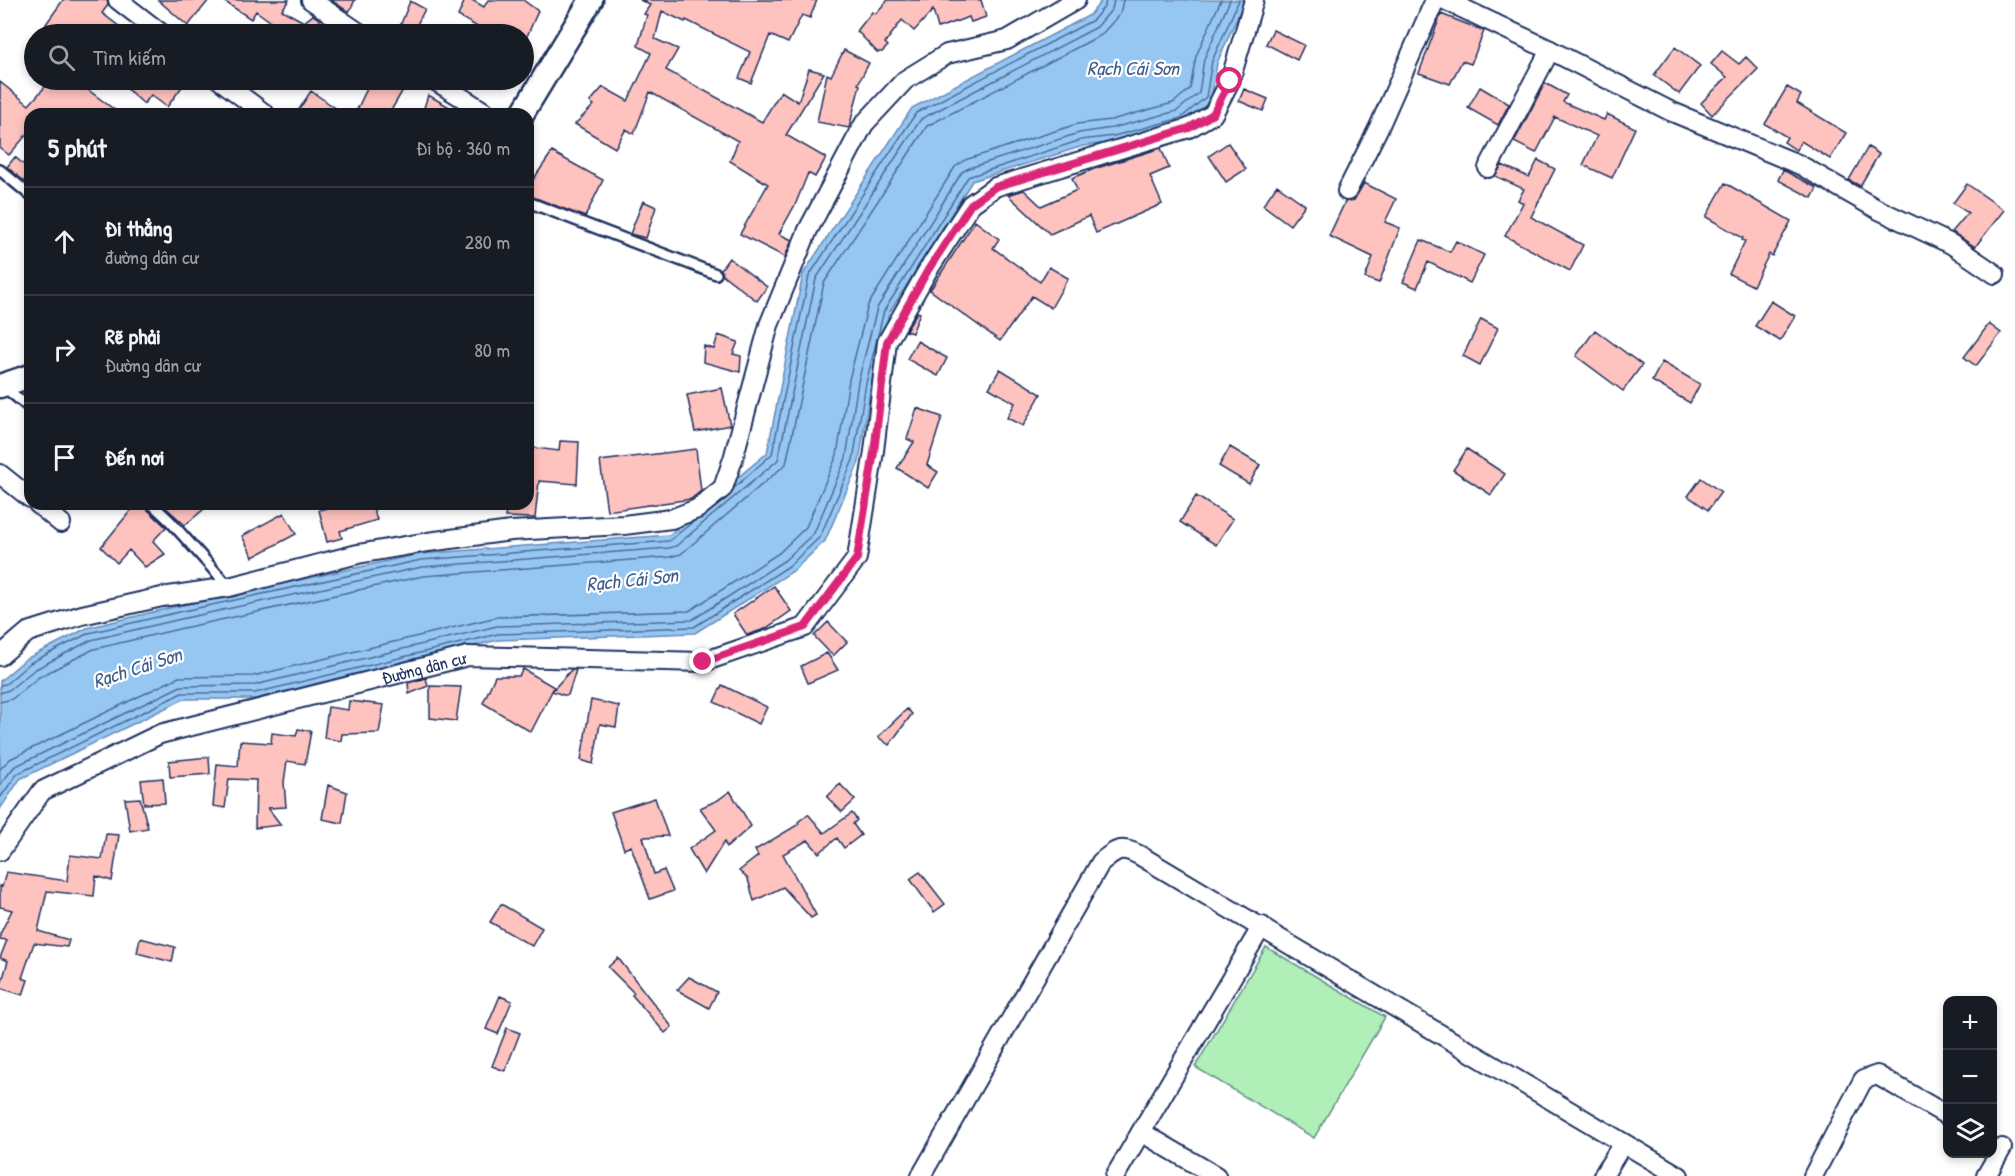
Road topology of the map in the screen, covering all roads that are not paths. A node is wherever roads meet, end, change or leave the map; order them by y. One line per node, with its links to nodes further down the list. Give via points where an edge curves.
1 (118, 0): 8 (street)
2 (311, 0): 9 (street)
3 (591, 0): 15 (street)
4 (1076, 0): 31 (street, via 1007,40 947,54 905,80 864,124 808,230 769,325 723,488 697,509 670,519 624,525 511,531 428,542 358,554)
5 (1254, 0): 33 (street, Đường dân cư, via 1230,81 1213,114 1189,128 995,187 971,204 887,342 857,558 805,627 703,662 468,656 160,734 42,791)
6 (1435, 0): 19 (street)
7 (1445, 0): 10 (street)
8 (149, 24)
9 (346, 24)
10 (1550, 50): 16 (street); 22 (street, via 1670,111 1800,165 1877,209 1951,244)
11 (233, 90): 13 (street)
12 (450, 90): 14 (street)
13 (257, 108)
14 (478, 108)
15 (526, 108)
16 (1488, 168)
17 (0, 170): 18 (lane)
18 (24, 190)
19 (1347, 191)
20 (534, 204): 21 (lane)
21 (716, 274)
22 (1995, 274)
23 (24, 378): 24 (street)
24 (1, 385): 25 (lane)
25 (24, 403)
26 (0, 474): 27 (street)
27 (24, 493)
28 (46, 510): 30 (street)
29 (159, 510): 31 (lane)
30 (62, 523)
31 (230, 587): 32 (street, via 82,615 28,632)
32 (0, 656)
33 (0, 851)
34 (1262, 926): 36 (street); 37 (street); 39 (street, via 1129,849 1118,849 1101,862)
35 (1943, 1114): 44 (street, via 1877,1075 1863,1080)
36 (1141, 1132): 40 (street); 41 (street)
37 (1623, 1143): 42 (street); 43 (street)
38 (2003, 1149): 45 (street)
39 (921, 1176)
40 (1115, 1176)
41 (1216, 1176)
42 (1603, 1176)
43 (1679, 1176)
44 (1813, 1176)
45 (1986, 1176)

